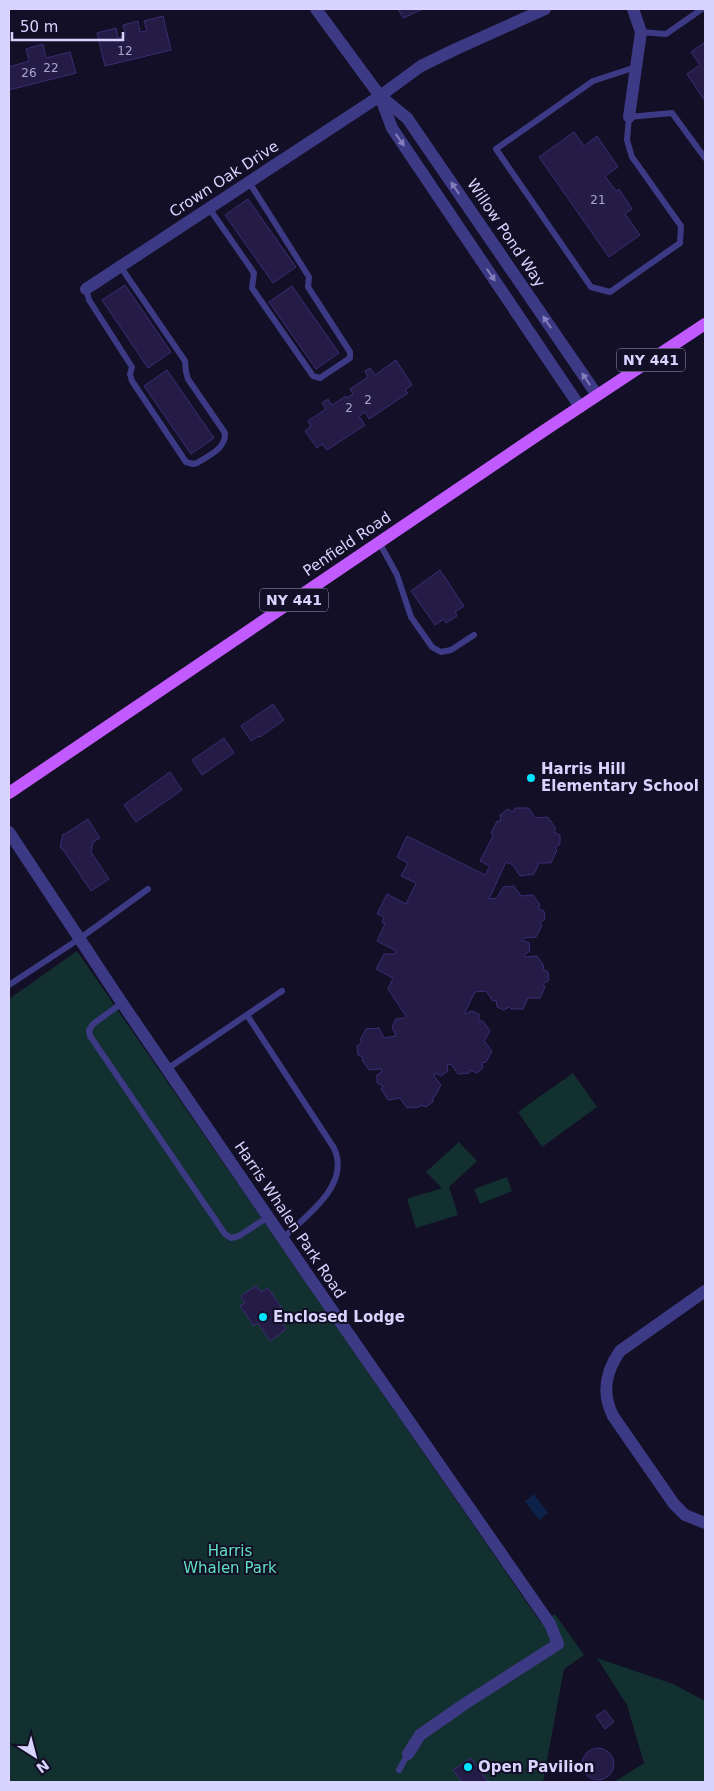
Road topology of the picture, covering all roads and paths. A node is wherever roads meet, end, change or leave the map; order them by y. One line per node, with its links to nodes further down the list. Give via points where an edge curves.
1 (316, 9): 8 (street, Willow Pond Way)
2 (545, 9): 5 (street)
3 (633, 9): 6 (street)
4 (702, 9): 6 (lane, via 666,34)
5 (530, 12): 8 (street, via 421,66)
6 (641, 32): 7 (street)
7 (636, 67): 9 (street); 9 (lane, via 593,81 496,149 591,287 610,292 680,243 681,226 632,157 628,140)
8 (380, 96): 11 (street, Crown Oak Drive); 16 (street, Willow Pond Way, one-way to 8, via 407,118); 17 (street, Willow Pond Way, one-way to 17, via 392,128)
9 (629, 117): 10 (lane, via 672,113)
10 (705, 158)
11 (249, 182): 12 (street, Crown Oak Drive); 12 (lane, via 309,277 308,287 350,352 350,358 320,378 313,376 252,288 254,273)
12 (209, 208): 13 (street, Crown Oak Drive)
13 (120, 266): 14 (street, Crown Oak Drive); 14 (lane, via 185,361 188,379 225,434 221,447 197,463 186,462 132,381 132,367 89,300)
14 (86, 289)
15 (705, 324): 16 (main road, Penfield Road / NY 441)
16 (597, 395): 17 (main road, Penfield Road / NY 441)
17 (580, 407): 18 (main road, Penfield Road / NY 441)
18 (379, 542): 19 (lane, via 397,575 411,616 432,647 441,652 451,650); 20 (main road, Penfield Road / NY 441)
19 (474, 635)
20 (9, 793)
21 (9, 832): 23 (street, Harris Whalen Park Road)
22 (148, 889): 23 (lane)
23 (79, 939): 24 (lane); 26 (street, Harris Whalen Park Road)
24 (9, 985)
25 (282, 991): 27 (lane)
26 (122, 1003): 28 (street, Harris Whalen Park Road); 29 (lane, via 93,1024 88,1030 90,1036 225,1234 231,1238 240,1236)
27 (247, 1015): 28 (lane); 30 (lane, via 338,1156 335,1182 325,1197)
28 (167, 1069): 29 (street, Harris Whalen Park Road)
29 (268, 1217): 30 (street, Harris Whalen Park Road)
30 (283, 1238): 33 (street, Harris Whalen Park Road, via 545,1616 558,1644 420,1735)
31 (705, 1291): 32 (street, via 620,1350 612,1363 605,1388 614,1416 674,1504 685,1515)
32 (705, 1523)
33 (408, 1754): 34 (lane)
34 (399, 1770)

